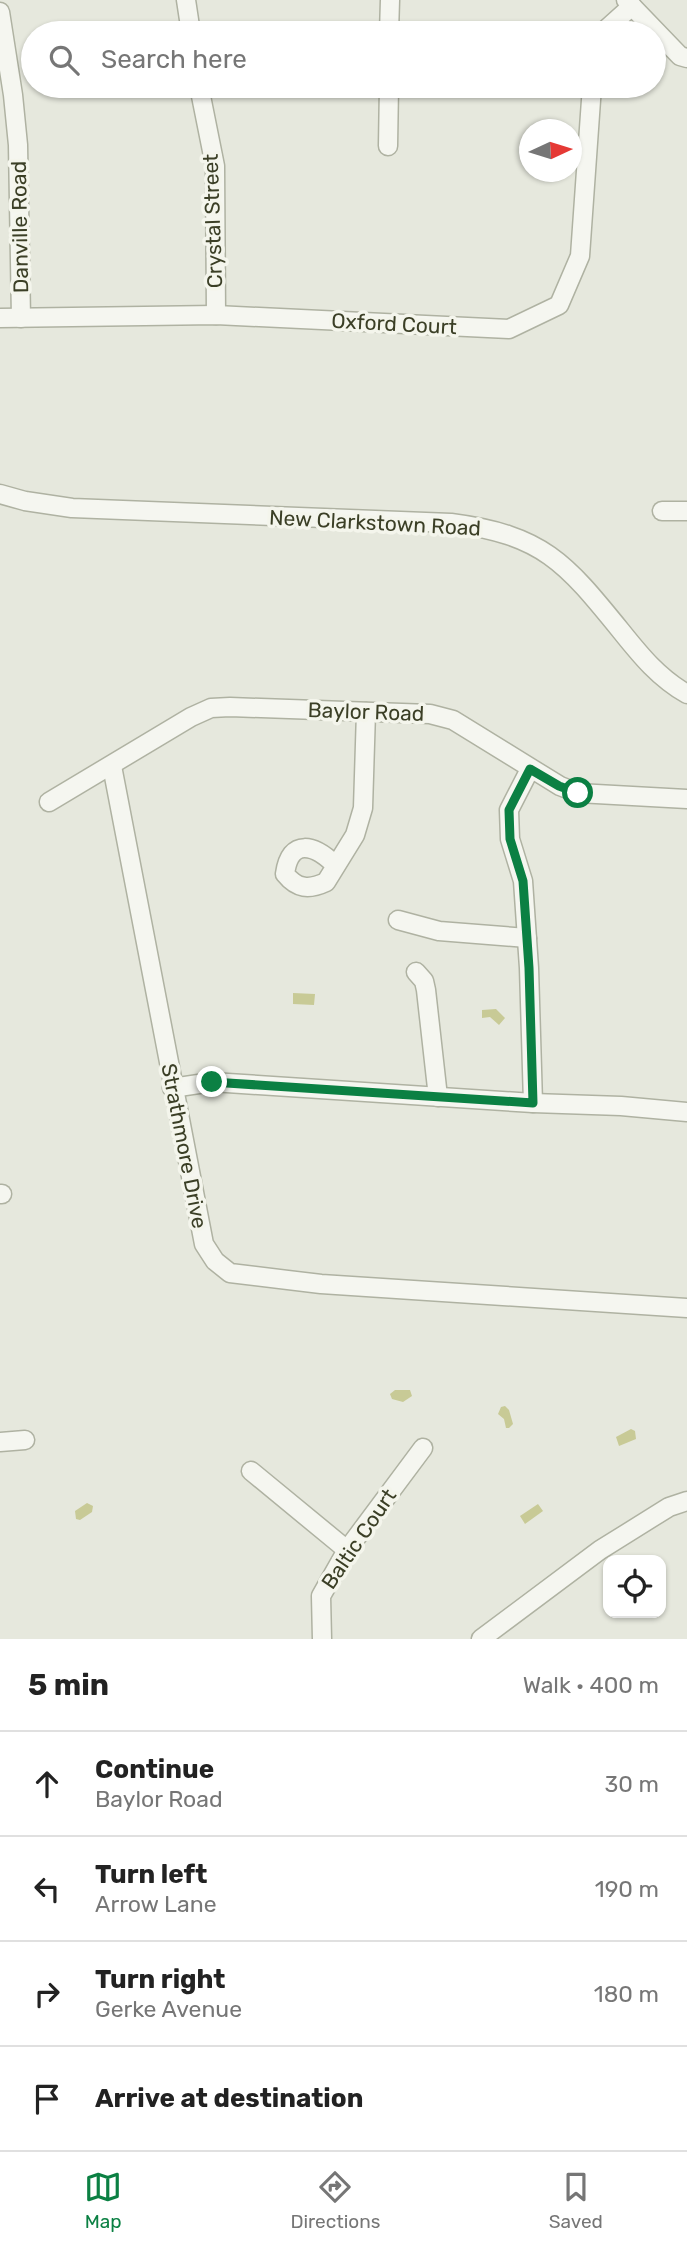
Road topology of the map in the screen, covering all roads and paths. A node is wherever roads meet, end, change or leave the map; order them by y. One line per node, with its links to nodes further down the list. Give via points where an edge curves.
1 (186, 0): 5 (street)
2 (390, 0): 6 (street)
3 (629, 3): 7 (street); 8 (street)
4 (0, 12): 17 (street, Danville Road, via 18,145)
5 (189, 21)
6 (390, 21)
7 (613, 21)
8 (646, 21)
9 (666, 41): 10 (street)
10 (687, 58)
11 (201, 98): 15 (street, Crystal Street, via 215,166)
12 (388, 98): 14 (street)
13 (591, 98): 15 (street, Oxford Court, via 580,256 559,305 509,329)
14 (387, 146)
15 (216, 315): 17 (street, Oxford Court)
16 (0, 318): 17 (street, Oxford Court)
17 (21, 318)
18 (0, 494): 21 (street, New Clarkstown Road, via 72,508 451,523 515,536 568,569 646,661)
19 (662, 511): 20 (street)
20 (687, 511)
21 (687, 694)
22 (366, 712): 23 (street, Baylor Road, via 211,708); 24 (street, Baylor Road, via 430,714 453,720); 27 (street, via 363,808 355,835)
23 (112, 766): 26 (street, Baylor Road); 31 (street, Strathmore Drive)
24 (530, 769): 25 (street, Baylor Road, via 578,793); 29 (street, via 509,810 510,839 523,881)
25 (687, 799)
26 (49, 802)
27 (335, 864)
28 (398, 920): 29 (street, via 439,931)
29 (527, 938): 33 (street)
30 (416, 972): 32 (street, via 426,990)
31 (172, 1088): 32 (street, via 212,1082); 35 (street, Strathmore Drive, via 204,1244 230,1273 321,1284)
32 (438, 1097): 33 (street)
33 (533, 1103): 34 (street)
34 (687, 1112)
35 (687, 1308)
36 (25, 1440): 37 (street)
37 (0, 1442)
38 (423, 1448): 41 (street, Baltic Court)
39 (251, 1471): 41 (street)
40 (687, 1501): 42 (street, via 669,1507 600,1550)
41 (347, 1550): 43 (street, Baltic Court, via 321,1596)
42 (501, 1633): 44 (street)
43 (322, 1639)
44 (481, 1639)

